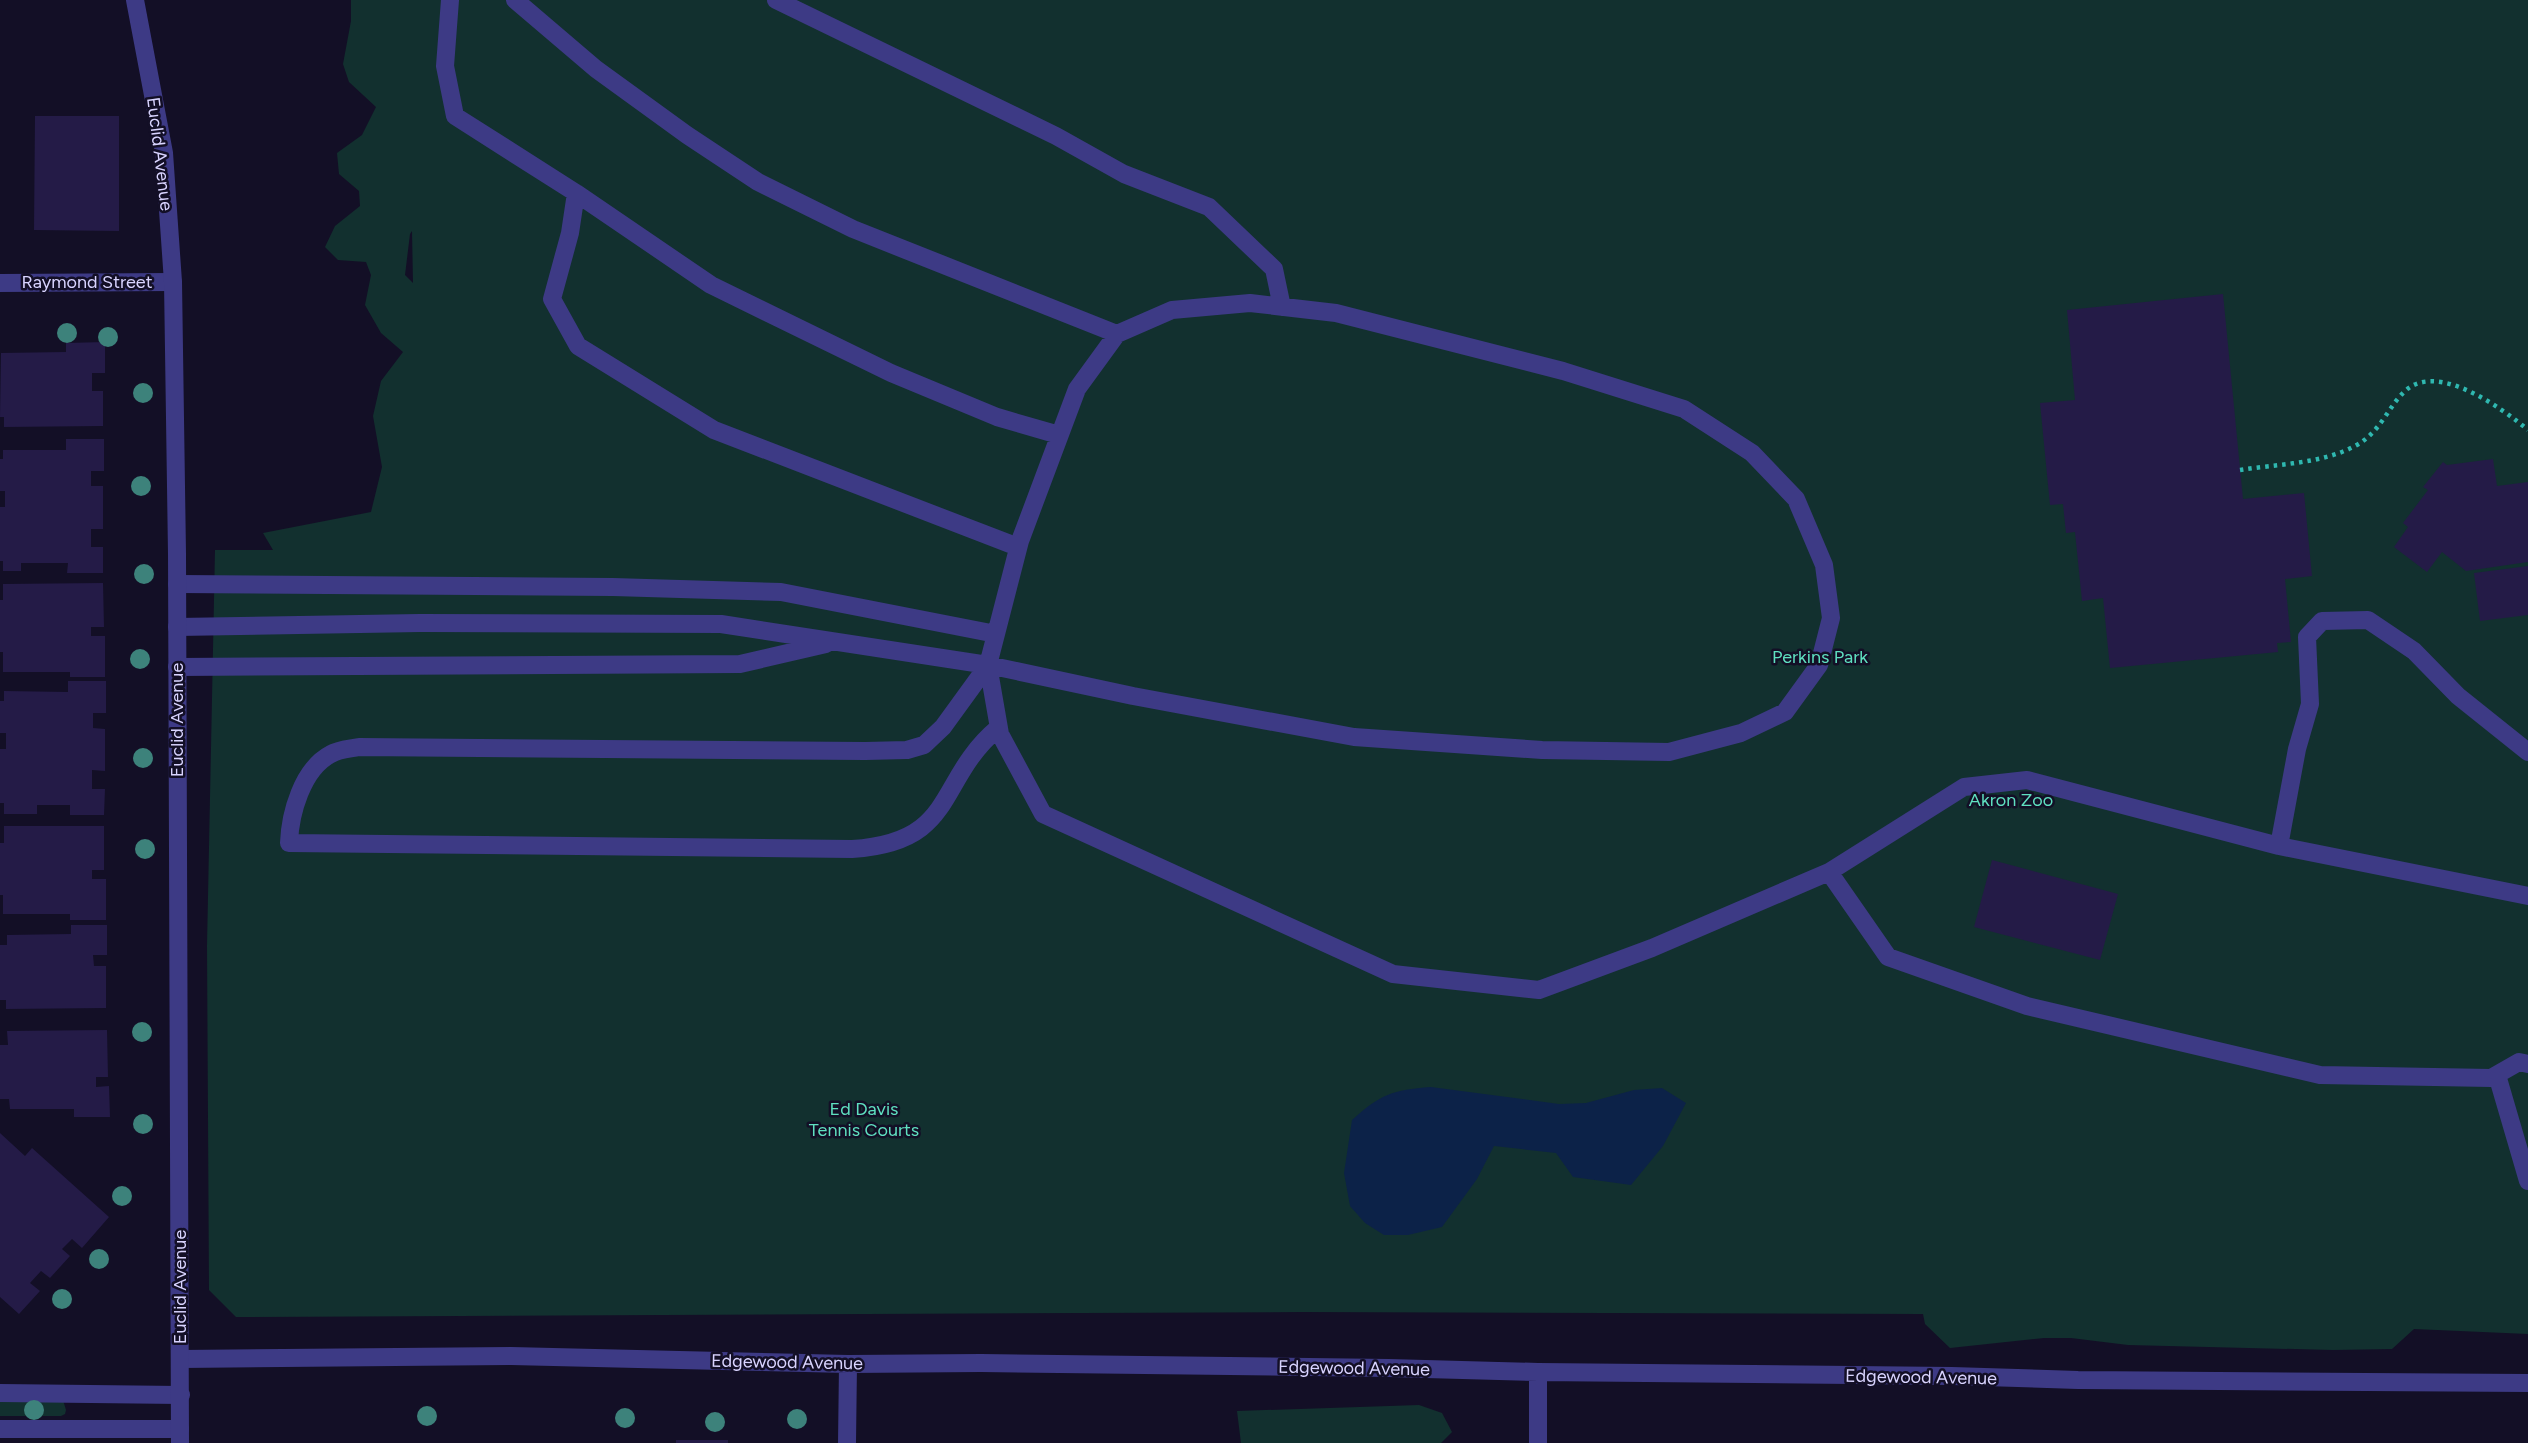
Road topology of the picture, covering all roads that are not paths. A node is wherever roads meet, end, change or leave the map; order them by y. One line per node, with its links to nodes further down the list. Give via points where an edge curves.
1 (135, 0): 6 (street, Euclid Avenue, via 164,153)
2 (450, 0): 5 (street, via 445,66 455,116)
3 (515, 0): 9 (street, via 596,69 758,182 853,229)
4 (776, 0): 8 (street, via 1056,136 1124,174 1209,207 1274,268)
5 (576, 193): 10 (street, via 711,285 891,373 997,417); 11 (street, via 552,299 578,346 714,430)
6 (173, 282): 7 (street, Raymond Street); 12 (street, Euclid Avenue)
7 (0, 283)
8 (1282, 307): 9 (street, via 1250,303 1172,310); 16 (street, via 1336,313 1563,371 1684,409 1752,453 1796,499 1824,565 1831,618 1819,665 1785,712 1741,733 1670,751 1542,751 1354,737)
9 (1116, 334): 10 (street, via 1077,389)
10 (1059, 435): 11 (street)
11 (1018, 547): 14 (street)
12 (177, 584): 13 (street, Euclid Avenue); 14 (street, via 781,592)
13 (177, 627): 15 (street, via 722,624); 17 (street, Euclid Avenue)
14 (996, 634): 16 (street)
15 (837, 641): 16 (street); 17 (street, via 740,664)
16 (988, 665): 18 (street); 18 (street, via 943,727 924,745 907,751 342,750 329,755 307,780 289,821 289,843 852,849 888,845 904,841 931,820 981,742)
17 (177, 667): 26 (street, Euclid Avenue)
18 (998, 728): 21 (street, via 1043,814 1393,974 1539,990 1652,948)
19 (2528, 752): 20 (street, via 2458,696 2414,651 2368,620 2322,621 2307,637 2310,704)
20 (2280, 846): 21 (street, via 2027,780 1964,787); 22 (street)
21 (1829, 872): 24 (street, via 1888,957 2027,1006 2320,1075)
22 (2528, 895)
23 (2528, 1064): 24 (street, via 2519,1062)
24 (2497, 1075): 25 (street)
25 (2528, 1181)
26 (181, 1359): 27 (street, Edgewood Avenue, via 510,1356); 31 (street, Euclid Avenue)
27 (848, 1364): 28 (street, Edgewood Avenue); 34 (street)
28 (1538, 1372): 29 (street, Edgewood Avenue); 35 (street)
29 (2528, 1383)
30 (0, 1393): 31 (street)
31 (181, 1395): 33 (street, Euclid Avenue)
32 (0, 1429): 33 (street)
33 (180, 1436)
34 (847, 1443)
35 (1538, 1443)

